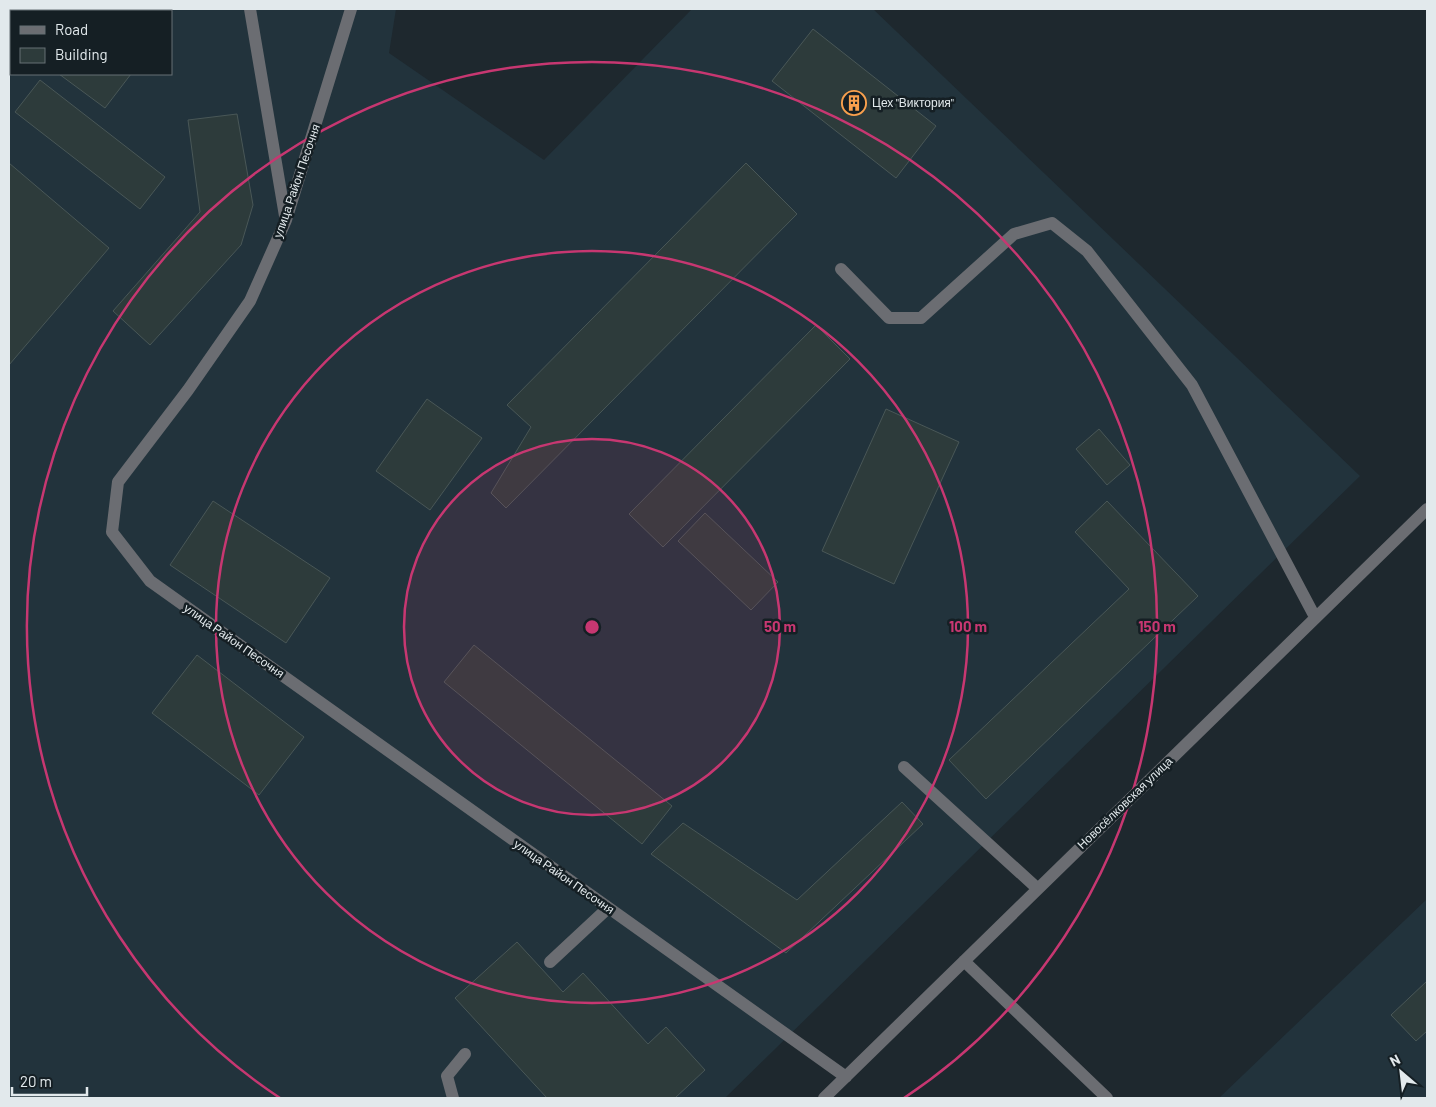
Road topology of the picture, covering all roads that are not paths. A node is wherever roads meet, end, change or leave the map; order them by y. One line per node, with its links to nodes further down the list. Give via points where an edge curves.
1 (250, 9): 3 (street)
2 (351, 9): 3 (street, улица Район Песочня)
3 (286, 220): 9 (street, улица Район Песочня, via 250,301 118,482 112,532 150,581)
4 (840, 270): 6 (street, via 890,318 921,318 1014,234 1052,223 1087,252 1192,385)
5 (1427, 509): 6 (street, Новосёлковская улица)
6 (1315, 617): 8 (street, Новосёлковская улица)
7 (904, 767): 8 (street)
8 (1038, 889): 10 (street, Новосёлковская улица)
9 (608, 908): 11 (street); 13 (street, улица Район Песочня)
10 (964, 961): 13 (street, Новосёлковская улица); 16 (street)
11 (550, 962)
12 (465, 1054): 14 (street, via 446,1076)
13 (846, 1077): 15 (street, Новосёлковская улица)
14 (453, 1098)
15 (824, 1098)
16 (1107, 1098)

